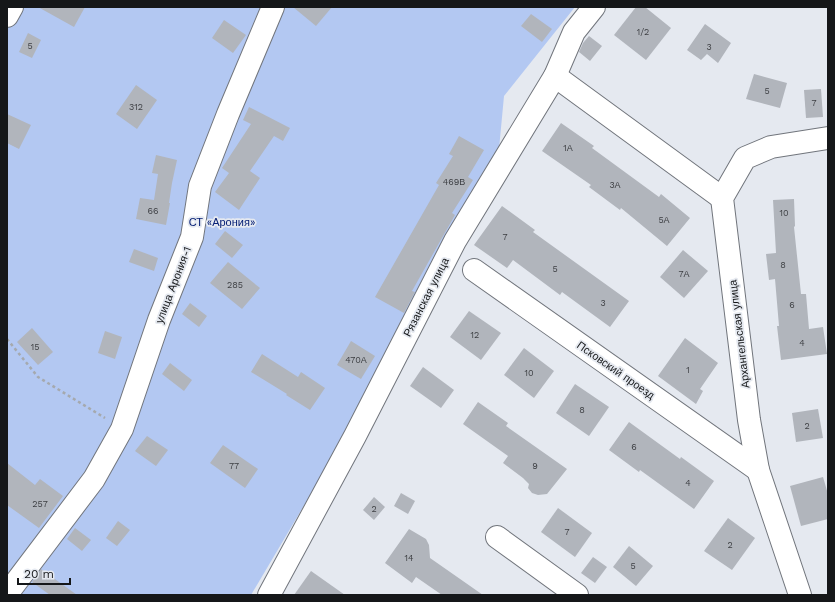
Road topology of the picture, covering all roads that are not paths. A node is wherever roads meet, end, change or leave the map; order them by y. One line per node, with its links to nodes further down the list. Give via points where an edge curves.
1 (12, 7): 4 (street)
2 (273, 7): 11 (street, улица Арония-1, via 200,186 192,237 159,320 122,429 94,479)
3 (594, 7): 5 (street, Рязанская улица, via 574,32)
4 (7, 16)
5 (554, 76): 7 (street); 12 (street, Рязанская улица, via 455,241)
6 (828, 138): 7 (street, via 771,147 745,158)
7 (722, 198): 9 (street, Архангельская улица, via 749,420)
8 (474, 270): 9 (street, Псковский проезд)
9 (758, 470): 14 (street, Архангельская улица)
10 (497, 537): 13 (street)
11 (7, 594)
12 (269, 595)
13 (577, 595)
14 (800, 595)

